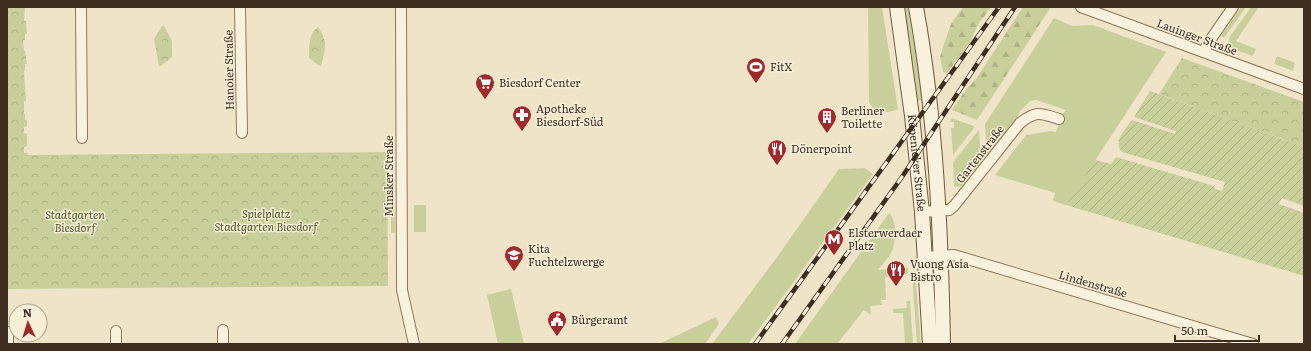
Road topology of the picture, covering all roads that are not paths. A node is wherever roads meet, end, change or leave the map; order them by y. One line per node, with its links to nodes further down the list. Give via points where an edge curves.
1 (81, 7): 12 (street)
2 (240, 7): 11 (street, Hanoier Straße)
3 (401, 7): 21 (street, Minsker Straße, via 402,290)
4 (897, 7): 14 (main road, Köpenicker Straße)
5 (916, 7): 13 (main road, Köpenicker Straße, via 930,110)
6 (1081, 7): 8 (street, Lauinger Straße)
7 (1233, 7): 8 (street)
8 (1204, 52): 9 (street, Lauinger Straße)
9 (1304, 89)
10 (1059, 119): 13 (street, Gartenstraße, via 1040,114 1030,115 1020,123 954,206 949,210)
11 (242, 133)
12 (82, 138)
13 (938, 211): 14 (street, Gartenstraße); 15 (main road, Köpenicker Straße)
14 (922, 212): 16 (main road, Köpenicker Straße)
15 (940, 256): 16 (street, Lindenstraße); 23 (main road, Köpenicker Straße); 24 (street, Lindenstraße, via 954,255)
16 (925, 257): 22 (main road, Köpenicker Straße)
17 (223, 330): 20 (street)
18 (116, 331): 19 (street)
19 (116, 344)
20 (223, 344)
21 (414, 344)
22 (930, 344)
23 (943, 344)
24 (1253, 344)

